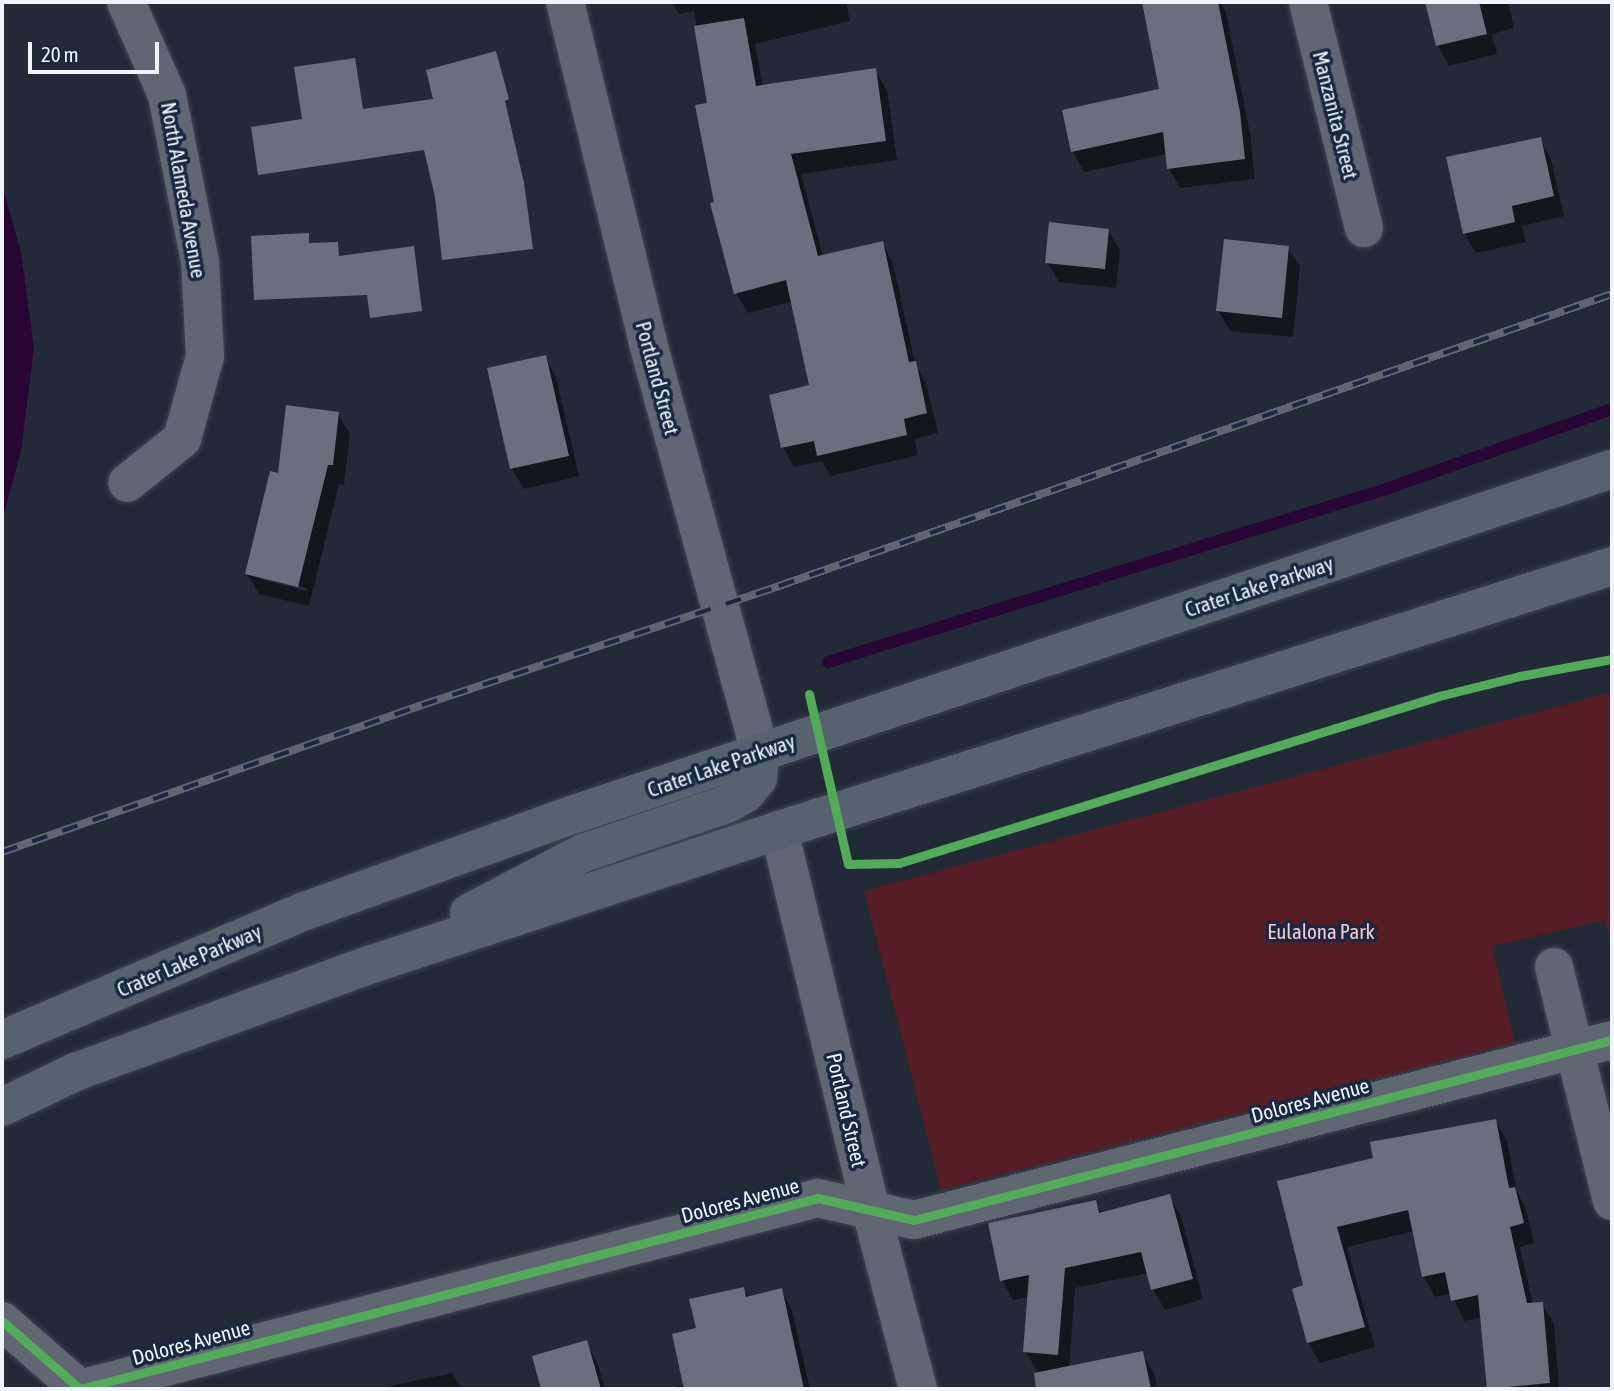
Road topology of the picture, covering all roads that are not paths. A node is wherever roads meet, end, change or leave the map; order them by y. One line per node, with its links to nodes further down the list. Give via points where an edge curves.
1 (126, 2): 6 (street, North Alameda Avenue, via 167,95 200,261 205,356 182,439)
2 (565, 2): 8 (street, Portland Street, via 648,344)
3 (1308, 2): 4 (street, Manzanita Street)
4 (1364, 228)
5 (1612, 469): 8 (main road, Crater Lake Parkway)
6 (127, 483)
7 (1612, 566): 9 (main road)
8 (760, 752): 10 (main road, via 758,778 737,799 583,853); 12 (main road, Crater Lake Parkway, via 305,911)
9 (779, 830): 10 (main road); 17 (street, Portland Street)
10 (372, 964): 15 (main road, via 75,1072)
11 (1554, 967): 14 (street)
12 (2, 1040)
13 (1612, 1040): 14 (street, Dolores Avenue)
14 (1574, 1050): 16 (street); 17 (street, Dolores Avenue, via 914,1220)
15 (2, 1107)
16 (1612, 1201)
17 (871, 1210): 19 (street, Dolores Avenue, via 818,1198); 20 (street, Portland Street)
18 (2, 1321): 19 (street)
19 (80, 1389)
20 (918, 1389)

